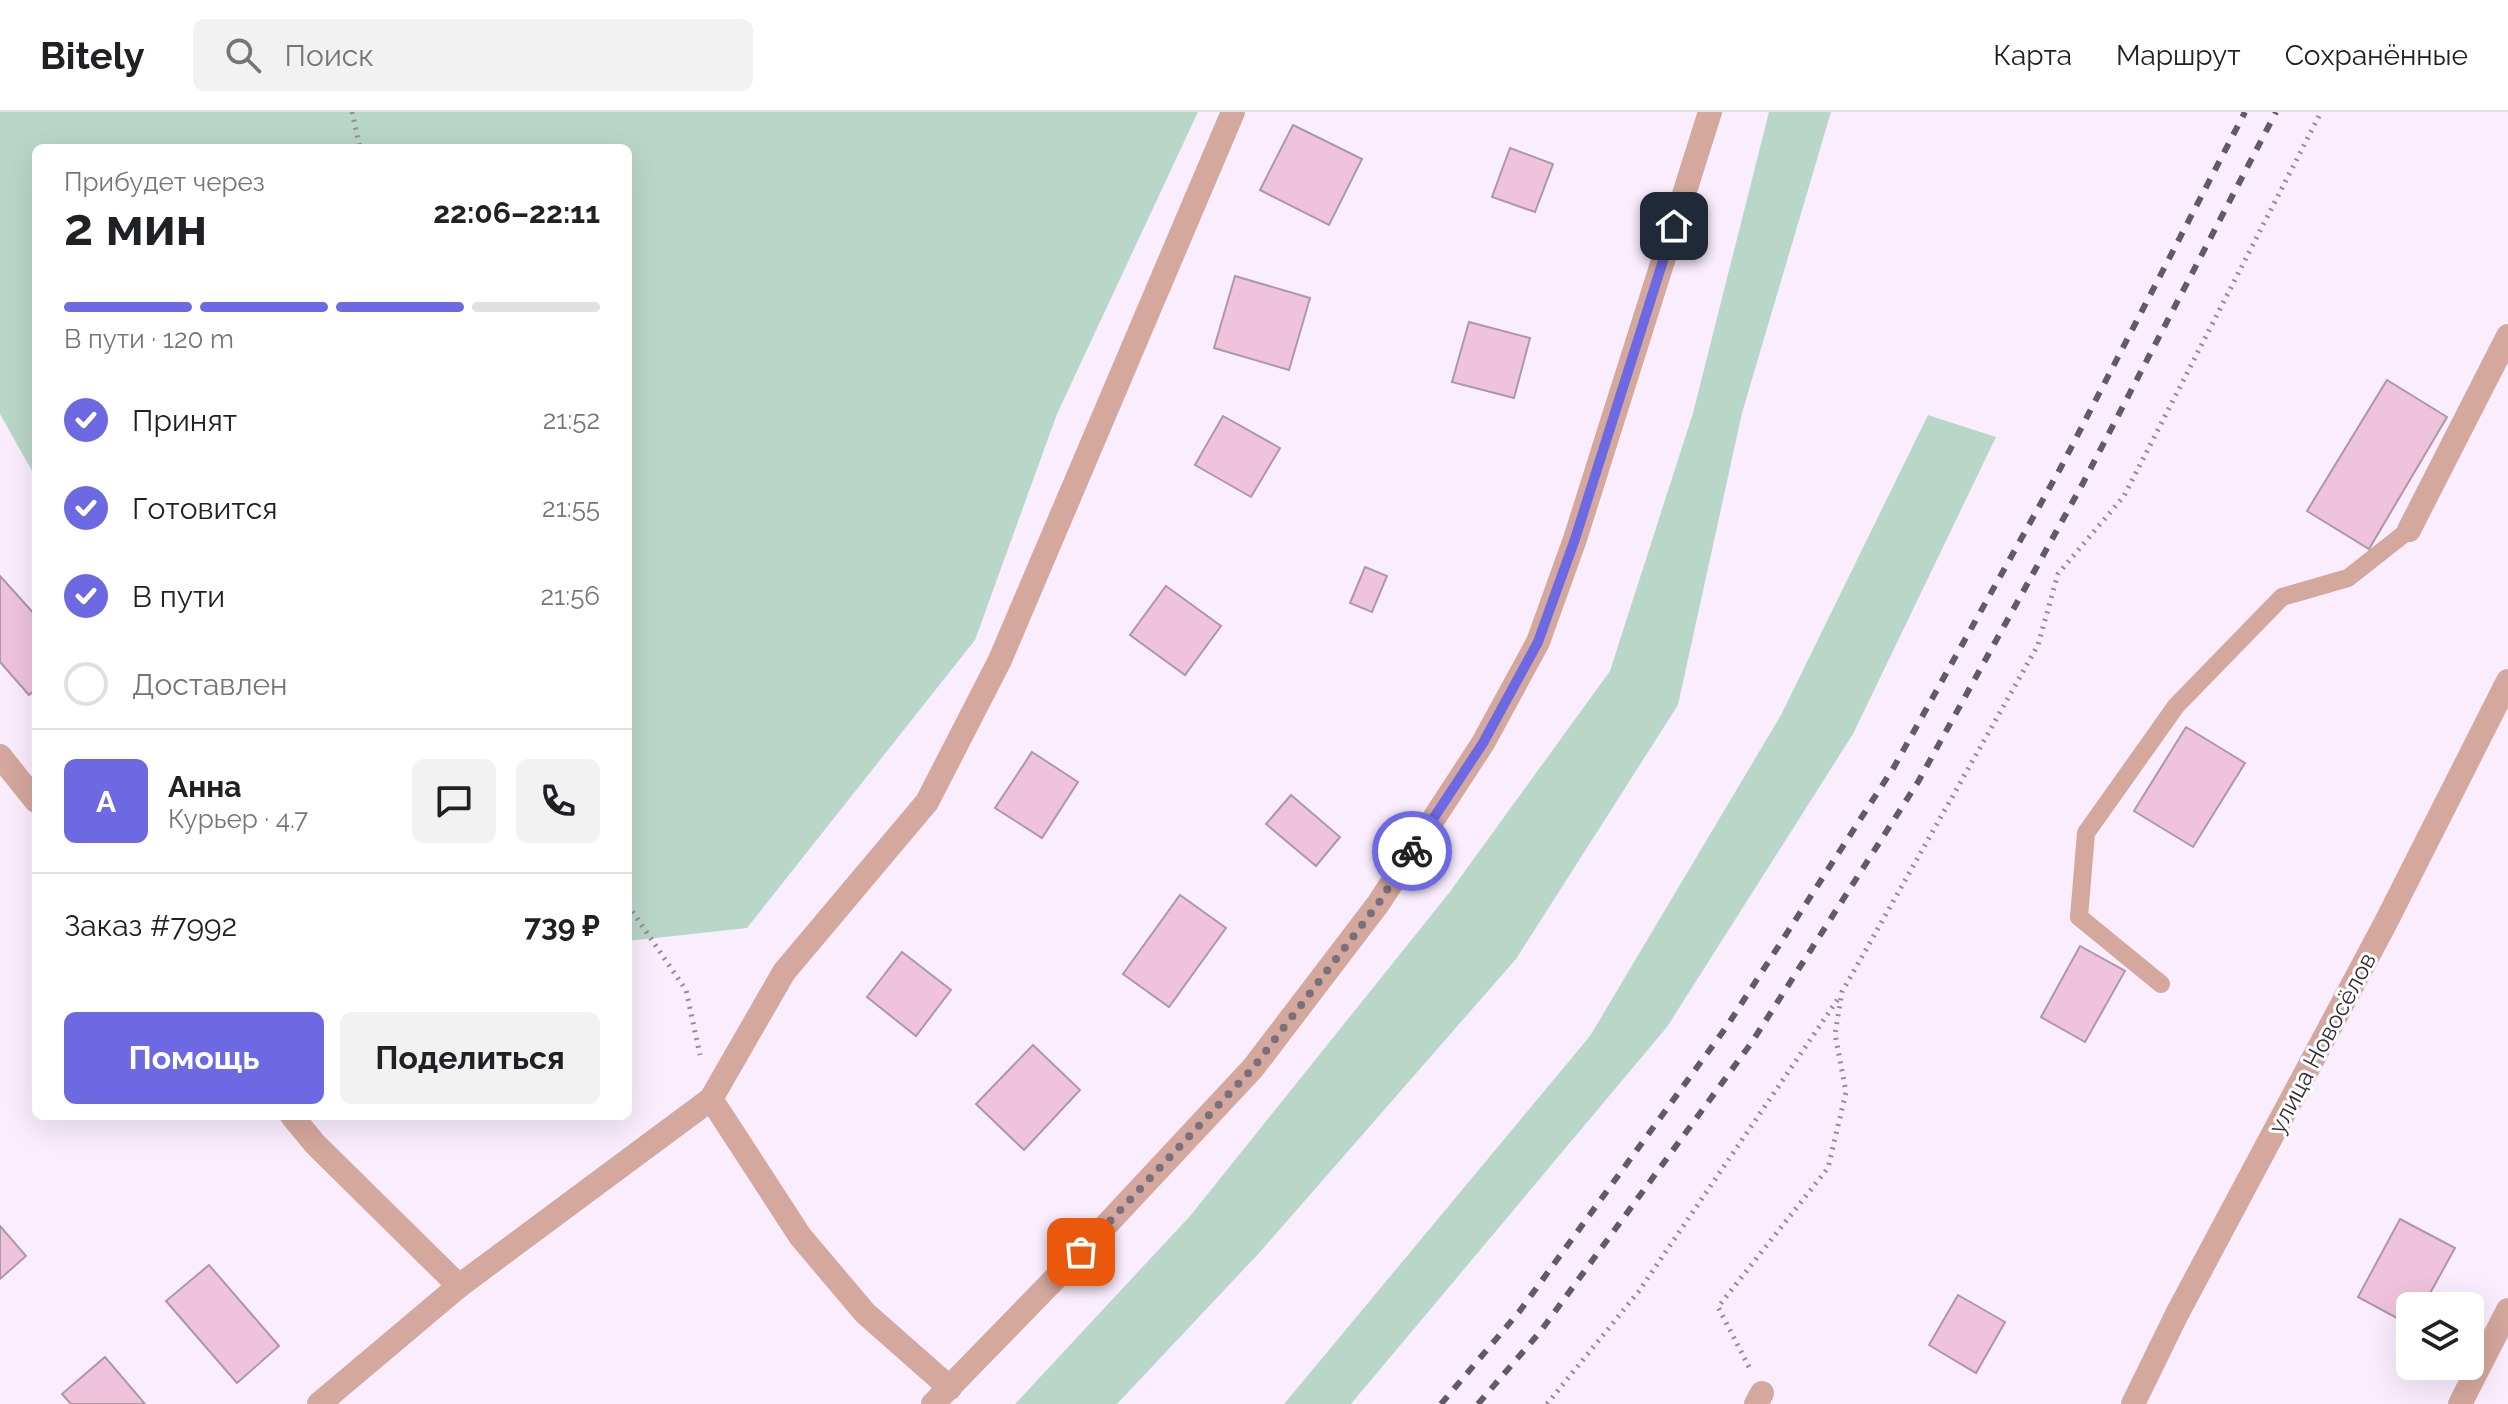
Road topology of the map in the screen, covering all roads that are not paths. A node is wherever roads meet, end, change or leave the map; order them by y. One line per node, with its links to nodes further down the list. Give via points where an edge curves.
1 (1233, 112): 9 (street, via 1000,660 927,802 784,972)
2 (1710, 112): 13 (street, via 1538,642 1483,743 1378,904 1253,1068)
3 (2508, 336): 4 (street)
4 (2409, 530): 8 (lane, via 2348,578 2282,597 2176,706 2086,833 2079,917)
5 (2508, 681): 15 (street, улица Новосёлов)
6 (0, 756): 7 (street)
7 (32, 796)
8 (2161, 984)
9 (711, 1099): 11 (street); 13 (street, via 800,1236)
10 (295, 1120): 11 (street)
11 (459, 1286): 14 (street)
12 (2508, 1310): 16 (street)
13 (941, 1396)
14 (319, 1404)
15 (2133, 1404)
16 (2460, 1404)

